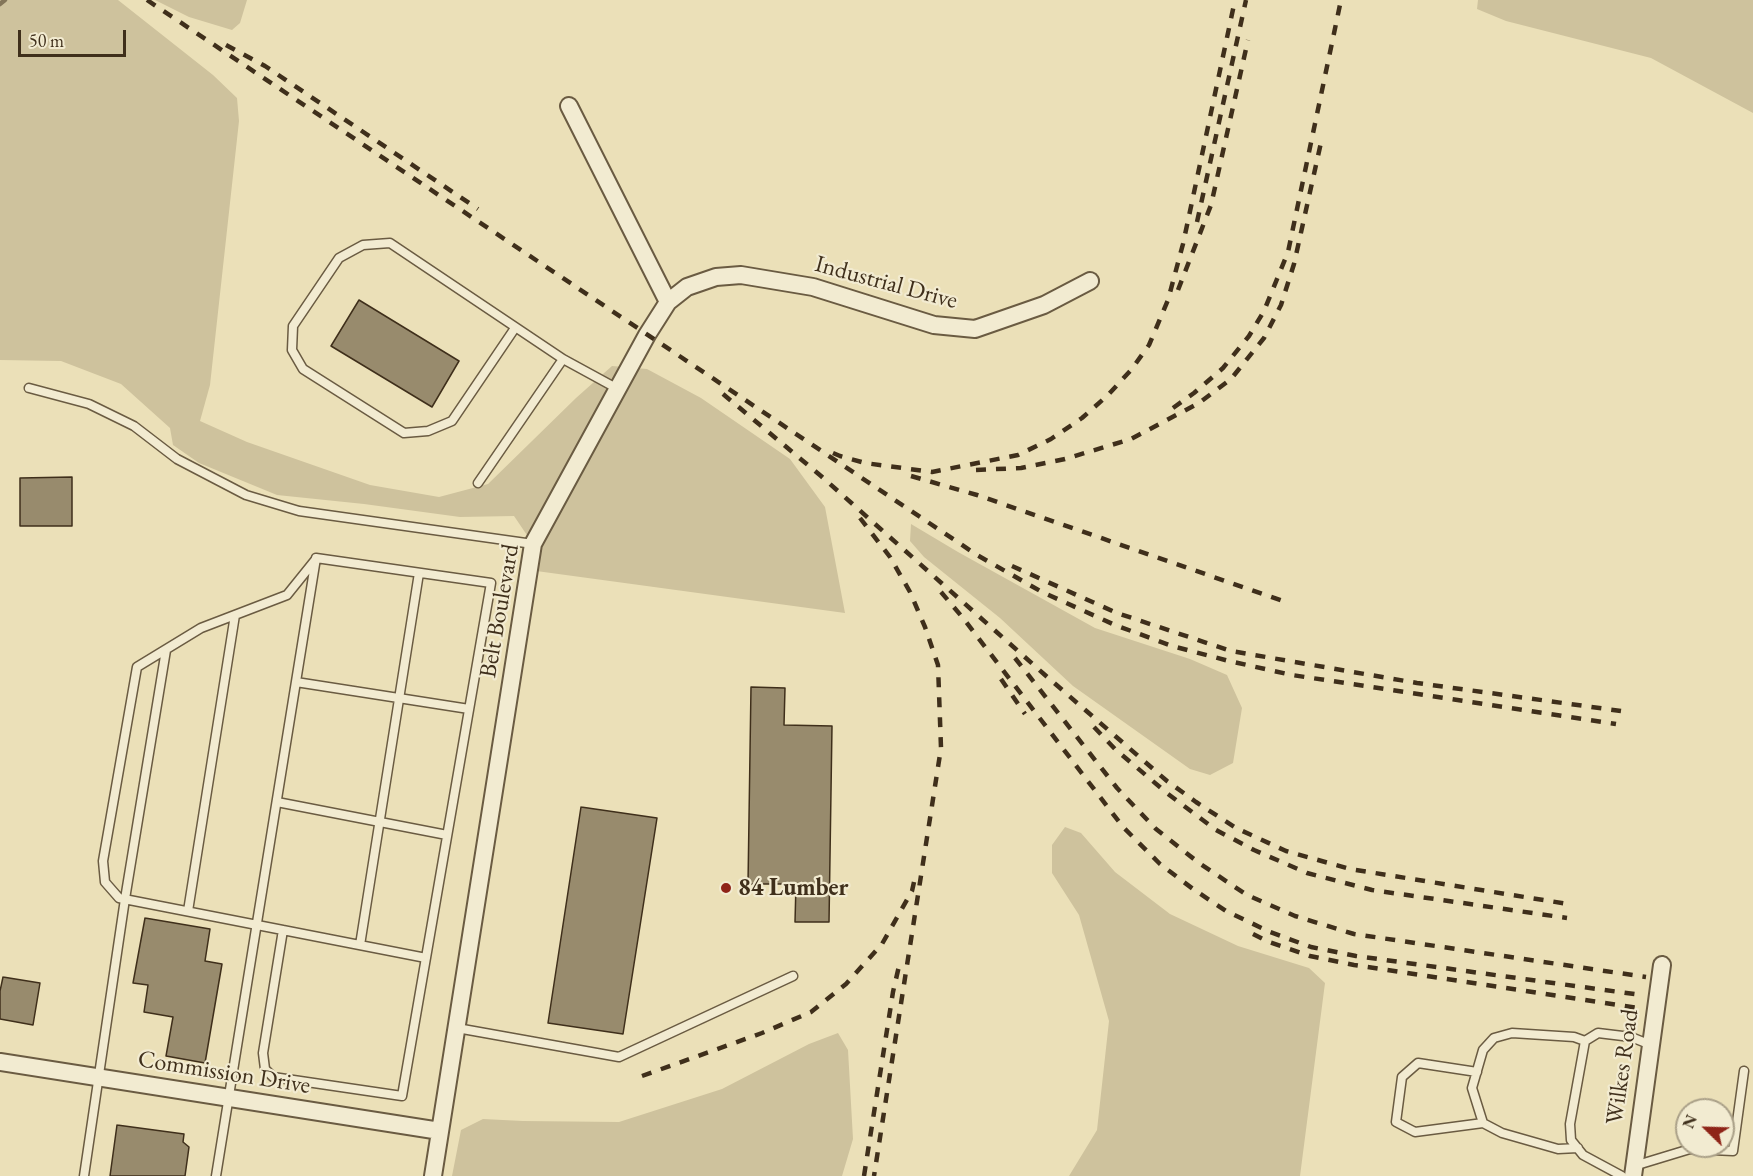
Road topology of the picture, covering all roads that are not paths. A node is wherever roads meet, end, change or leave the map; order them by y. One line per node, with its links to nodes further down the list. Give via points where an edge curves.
1 (569, 106): 3 (street)
2 (1090, 281): 3 (street, Industrial Drive, via 1044,305 975,329 934,325 813,287 741,275 716,277 687,287)
3 (668, 302): 7 (street, Belt Boulevard)
4 (515, 328): 4 (lane, via 390,243 363,245 339,258 293,326 292,350 303,369 404,433 428,431 452,421); 5 (lane)
5 (563, 359): 7 (lane); 8 (lane)
6 (29, 388): 9 (lane, via 89,404 134,426 177,459 246,495 299,511)
7 (618, 388): 9 (street, Belt Boulevard)
8 (478, 483)
9 (533, 544): 28 (street, Belt Boulevard)
10 (316, 558): 11 (lane); 12 (lane, via 287,596); 14 (lane)
11 (419, 573): 15 (lane); 16 (lane, via 491,583)
12 (235, 615): 13 (lane, via 201,628); 21 (lane)
13 (166, 650): 20 (lane); 20 (lane, via 137,667 104,861 105,882 119,898)
14 (296, 682): 15 (lane); 17 (lane)
15 (399, 698): 16 (lane); 18 (lane)
16 (469, 709): 19 (lane)
17 (277, 802): 18 (lane); 22 (lane)
18 (380, 822): 19 (lane); 24 (lane)
19 (447, 835): 25 (lane)
20 (125, 899): 21 (lane); 34 (lane)
21 (188, 911): 22 (lane)
22 (257, 925): 23 (lane); 35 (lane)
23 (283, 930): 24 (lane); 25 (lane, via 263,1053 265,1069 273,1077 402,1096)
24 (360, 945): 25 (lane)
25 (426, 958)
26 (1662, 965): 30 (street, Wilkes Road)
27 (793, 976): 28 (lane, via 620,1057)
28 (457, 1028): 37 (street, Belt Boulevard)
29 (1585, 1041): 30 (lane, via 1599,1033 1631,1037); 33 (lane, via 1512,1033 1494,1038 1483,1050); 38 (lane, via 1570,1124 1572,1140)
30 (1651, 1045): 39 (street, Wilkes Road)
31 (0, 1062): 34 (street, Commission Drive)
32 (1744, 1071): 39 (lane, via 1733,1151 1690,1149)
33 (1477, 1072): 36 (lane, via 1472,1088); 36 (lane, via 1418,1063 1402,1077 1396,1122 1415,1132)
34 (99, 1078): 35 (street, Commission Drive); 40 (lane)
35 (230, 1098): 37 (street, Commission Drive); 41 (lane)
36 (1484, 1123): 38 (lane, via 1558,1149)
37 (440, 1131): 42 (street, Belt Boulevard)
38 (1578, 1148): 39 (lane, via 1583,1155)
39 (1630, 1173)
40 (84, 1176)
41 (216, 1176)
42 (433, 1176)

